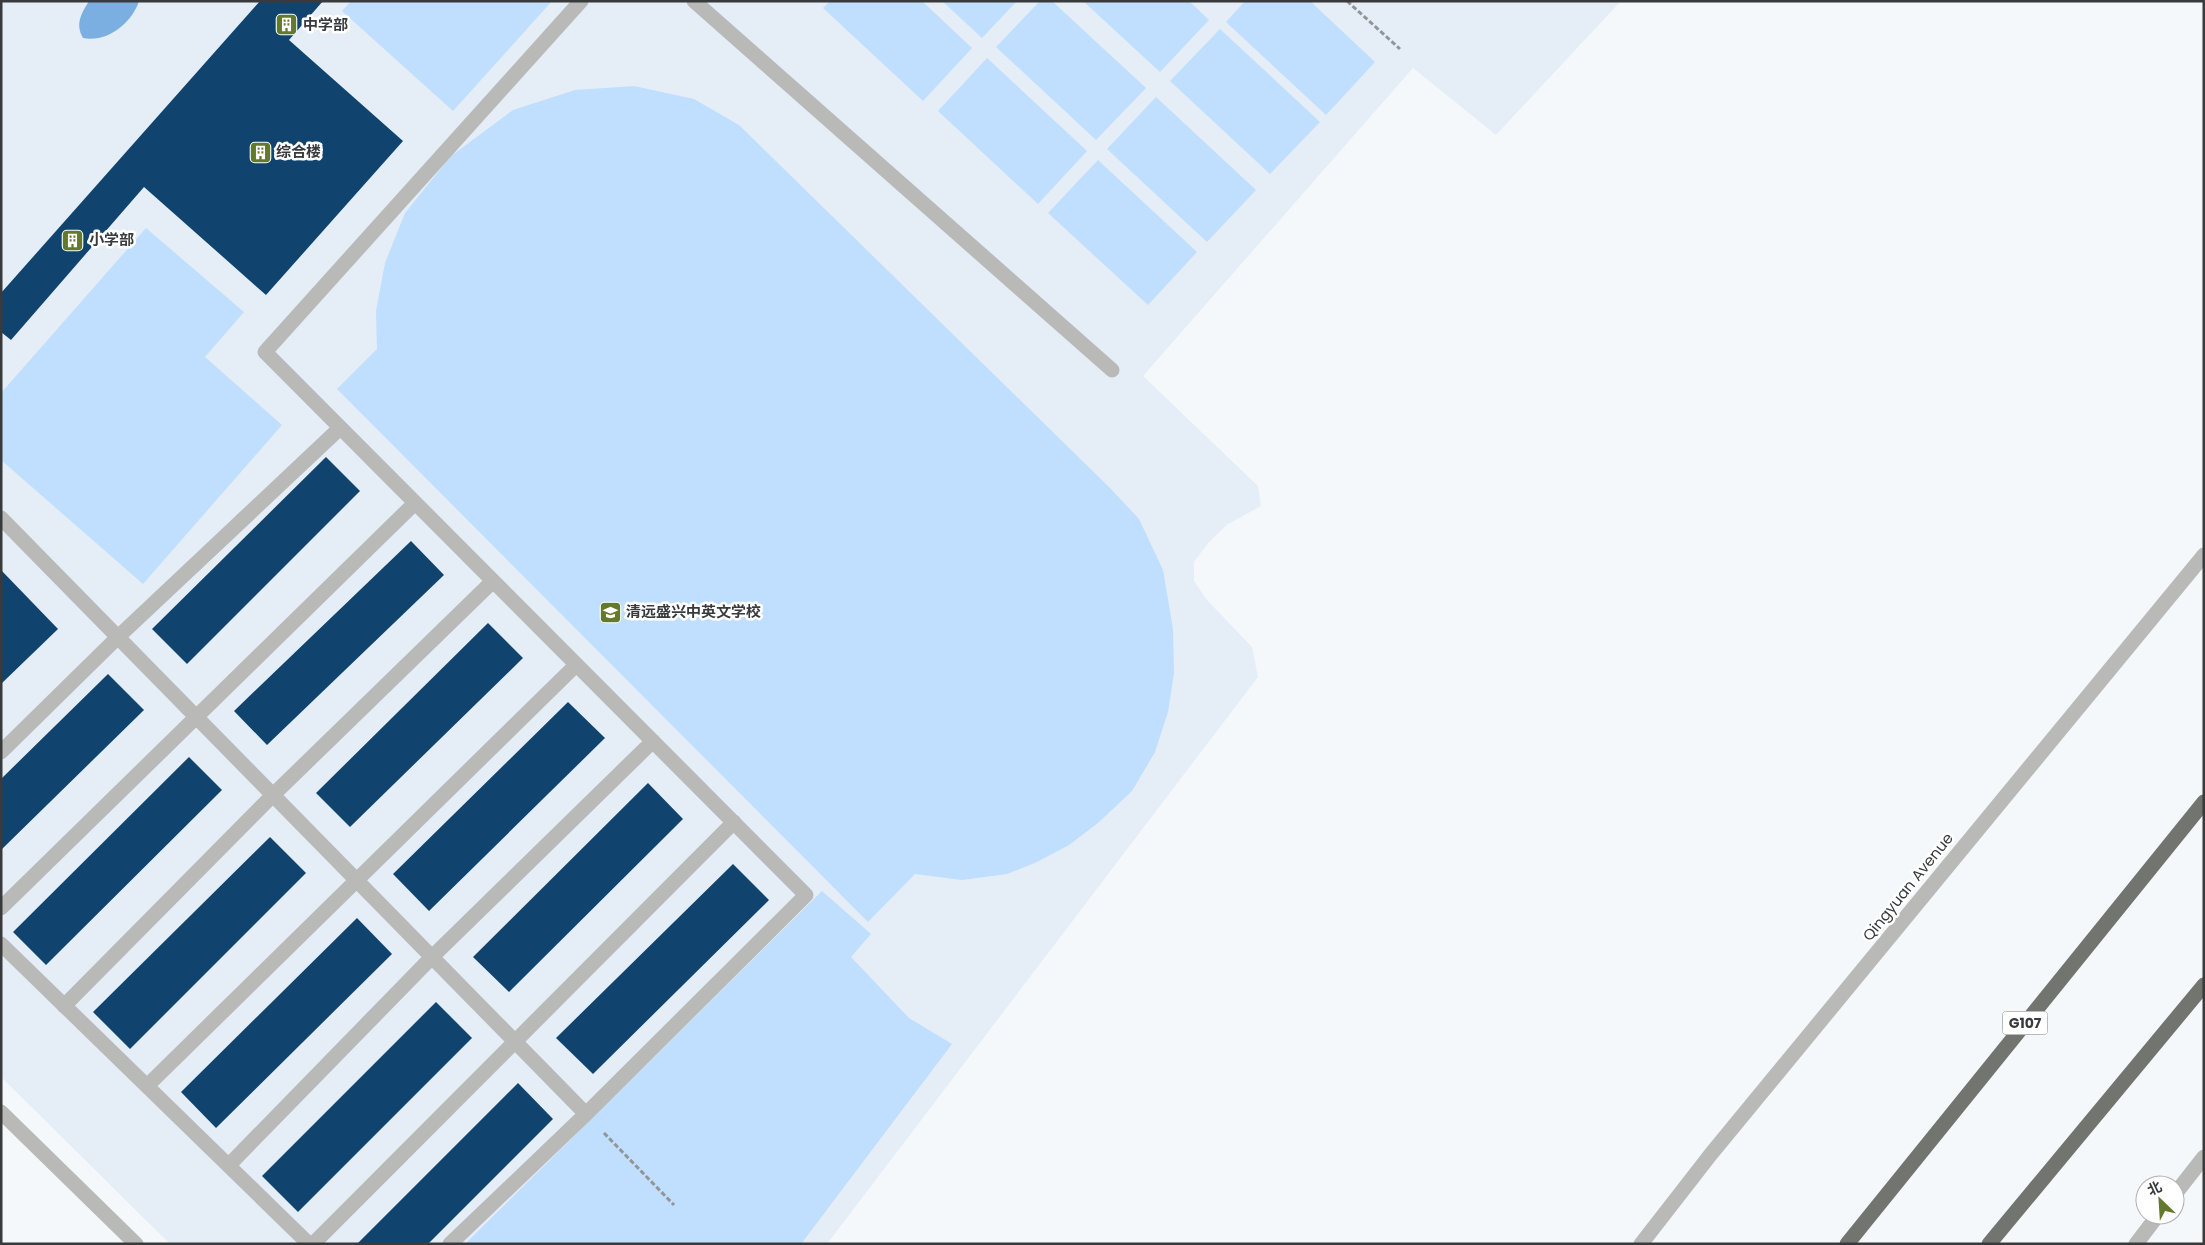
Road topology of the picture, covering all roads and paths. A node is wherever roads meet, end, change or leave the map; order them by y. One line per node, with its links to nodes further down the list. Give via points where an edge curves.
1 (581, 1): 6 (street, via 265,352)
2 (694, 1): 5 (street)
3 (1347, 1): 4 (path)
4 (1400, 49)
5 (1112, 370)
6 (340, 428): 7 (street); 11 (street)
7 (414, 502): 10 (street); 13 (street)
8 (1, 518): 11 (street)
9 (2204, 555): 38 (street, Qingyuan Avenue, via 1711,1154)
10 (493, 581): 12 (street); 16 (street)
11 (118, 637): 13 (street); 15 (street)
12 (576, 665): 14 (street); 19 (street)
13 (196, 716): 16 (street); 20 (street)
14 (653, 741): 18 (street); 22 (street)
15 (1, 752)
16 (274, 795): 19 (street); 24 (street)
17 (2204, 802): 39 (highway, G107)
18 (734, 822): 25 (street); 28 (street, via 806,895)
19 (357, 880): 22 (street); 26 (street)
20 (1, 908)
21 (1, 944): 24 (street)
22 (432, 957): 25 (street); 30 (street)
23 (2204, 985): 40 (highway)
24 (64, 1006): 26 (street)
25 (515, 1042): 28 (street); 36 (street)
26 (147, 1086): 30 (street)
27 (1, 1112): 34 (street)
28 (586, 1114): 32 (path); 37 (street)
29 (2204, 1157): 31 (street)
30 (229, 1165): 35 (street)
31 (2185, 1181)
32 (674, 1205)
33 (2150, 1225): 41 (street)
34 (136, 1244)
35 (309, 1244)
36 (313, 1244)
37 (450, 1244)
38 (1641, 1244)
39 (1847, 1244)
40 (1989, 1244)
41 (2136, 1244)

